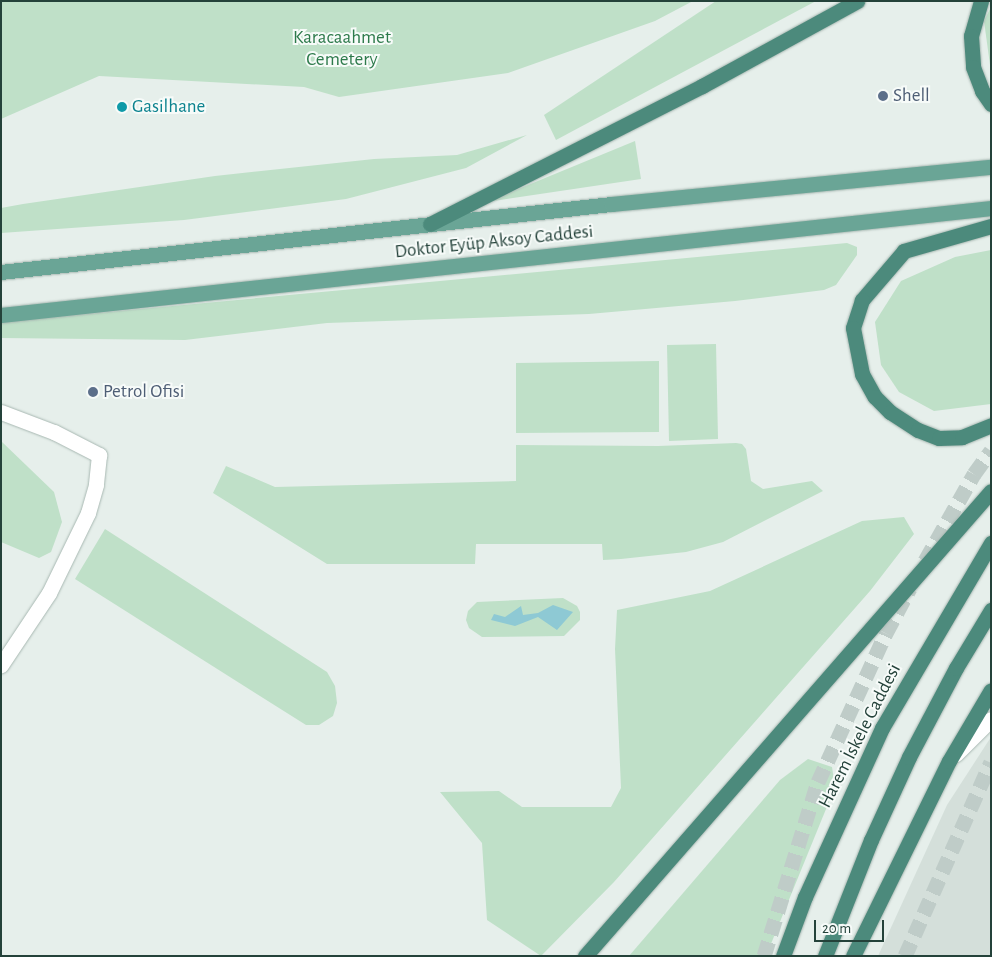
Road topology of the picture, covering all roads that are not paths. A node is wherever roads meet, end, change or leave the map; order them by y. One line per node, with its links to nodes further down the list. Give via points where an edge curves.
1 (857, 1): 6 (highway, via 702,86)
2 (981, 1): 3 (highway, via 971,36 973,67)
3 (991, 104)
4 (991, 167): 6 (main road, Doktor Eyüp Aksoy Caddesi)
5 (991, 208): 9 (main road, Doktor Eyüp Aksoy Caddesi)
6 (430, 224): 8 (main road, Doktor Eyüp Aksoy Caddesi)
7 (991, 226): 11 (highway, via 904,251 862,300 852,328 862,374 875,397 890,412 918,430 939,438 962,437)
8 (1, 272)
9 (1, 315)
10 (1, 412): 15 (street, via 54,432 99,455 88,513 48,593)
11 (991, 425)
12 (991, 491): 19 (highway)
13 (991, 543): 20 (highway, Harem İskele Caddesi, via 882,728 805,897)
14 (991, 610): 21 (highway, via 956,668 910,757 871,840)
15 (1, 665)
16 (991, 690): 18 (highway)
17 (991, 719): 18 (street)
18 (950, 760): 22 (highway)
19 (584, 956)
20 (783, 956)
21 (825, 956)
22 (853, 956)

